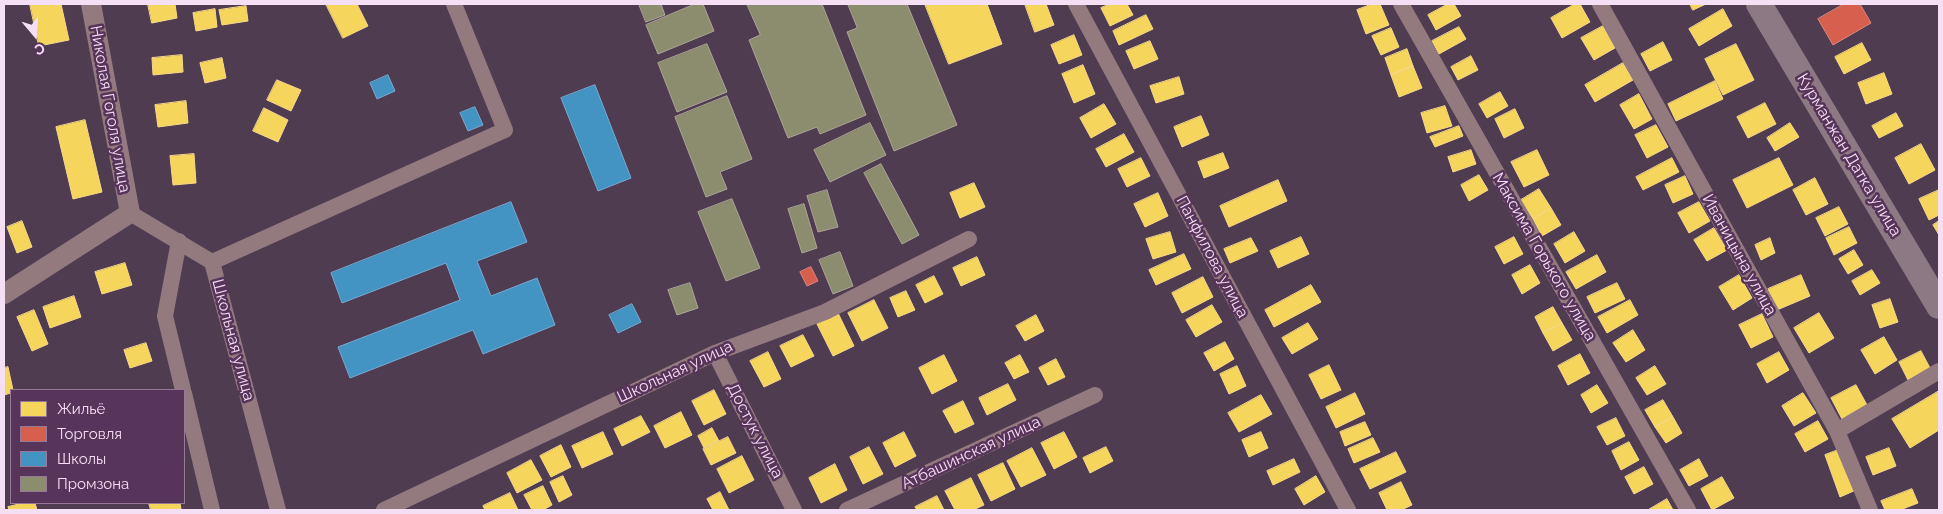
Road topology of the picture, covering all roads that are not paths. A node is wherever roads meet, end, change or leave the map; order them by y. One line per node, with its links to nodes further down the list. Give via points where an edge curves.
1 (91, 4): 7 (street, Николая Гоголя улица)
2 (454, 4): 10 (street, via 505,130)
3 (1076, 4): 24 (street, Панфилова улица)
4 (1401, 4): 25 (street, Максима Горького улица)
5 (1600, 4): 18 (street, Иваницына улица)
6 (1759, 4): 12 (main road, Курманжан Датка улица)
7 (130, 213): 9 (street, Школьная улица); 11 (street)
8 (969, 240): 13 (street, Школьная улица, via 825,312)
9 (179, 241): 10 (street, Школьная улица); 15 (street, via 165,316)
10 (212, 262): 20 (street, Школьная улица)
11 (4, 294)
12 (1939, 306)
13 (715, 353): 21 (street, Школьная улица); 22 (street, Достук улица)
14 (1939, 371): 18 (street)
15 (182, 389)
16 (1095, 395): 23 (street, Атбашинская улица)
17 (185, 400): 19 (street)
18 (1837, 431): 26 (street, Иваницына улица)
19 (212, 510)
20 (278, 510)
21 (384, 510)
22 (794, 510)
23 (847, 510)
24 (1348, 510)
25 (1688, 510)
26 (1870, 510)

